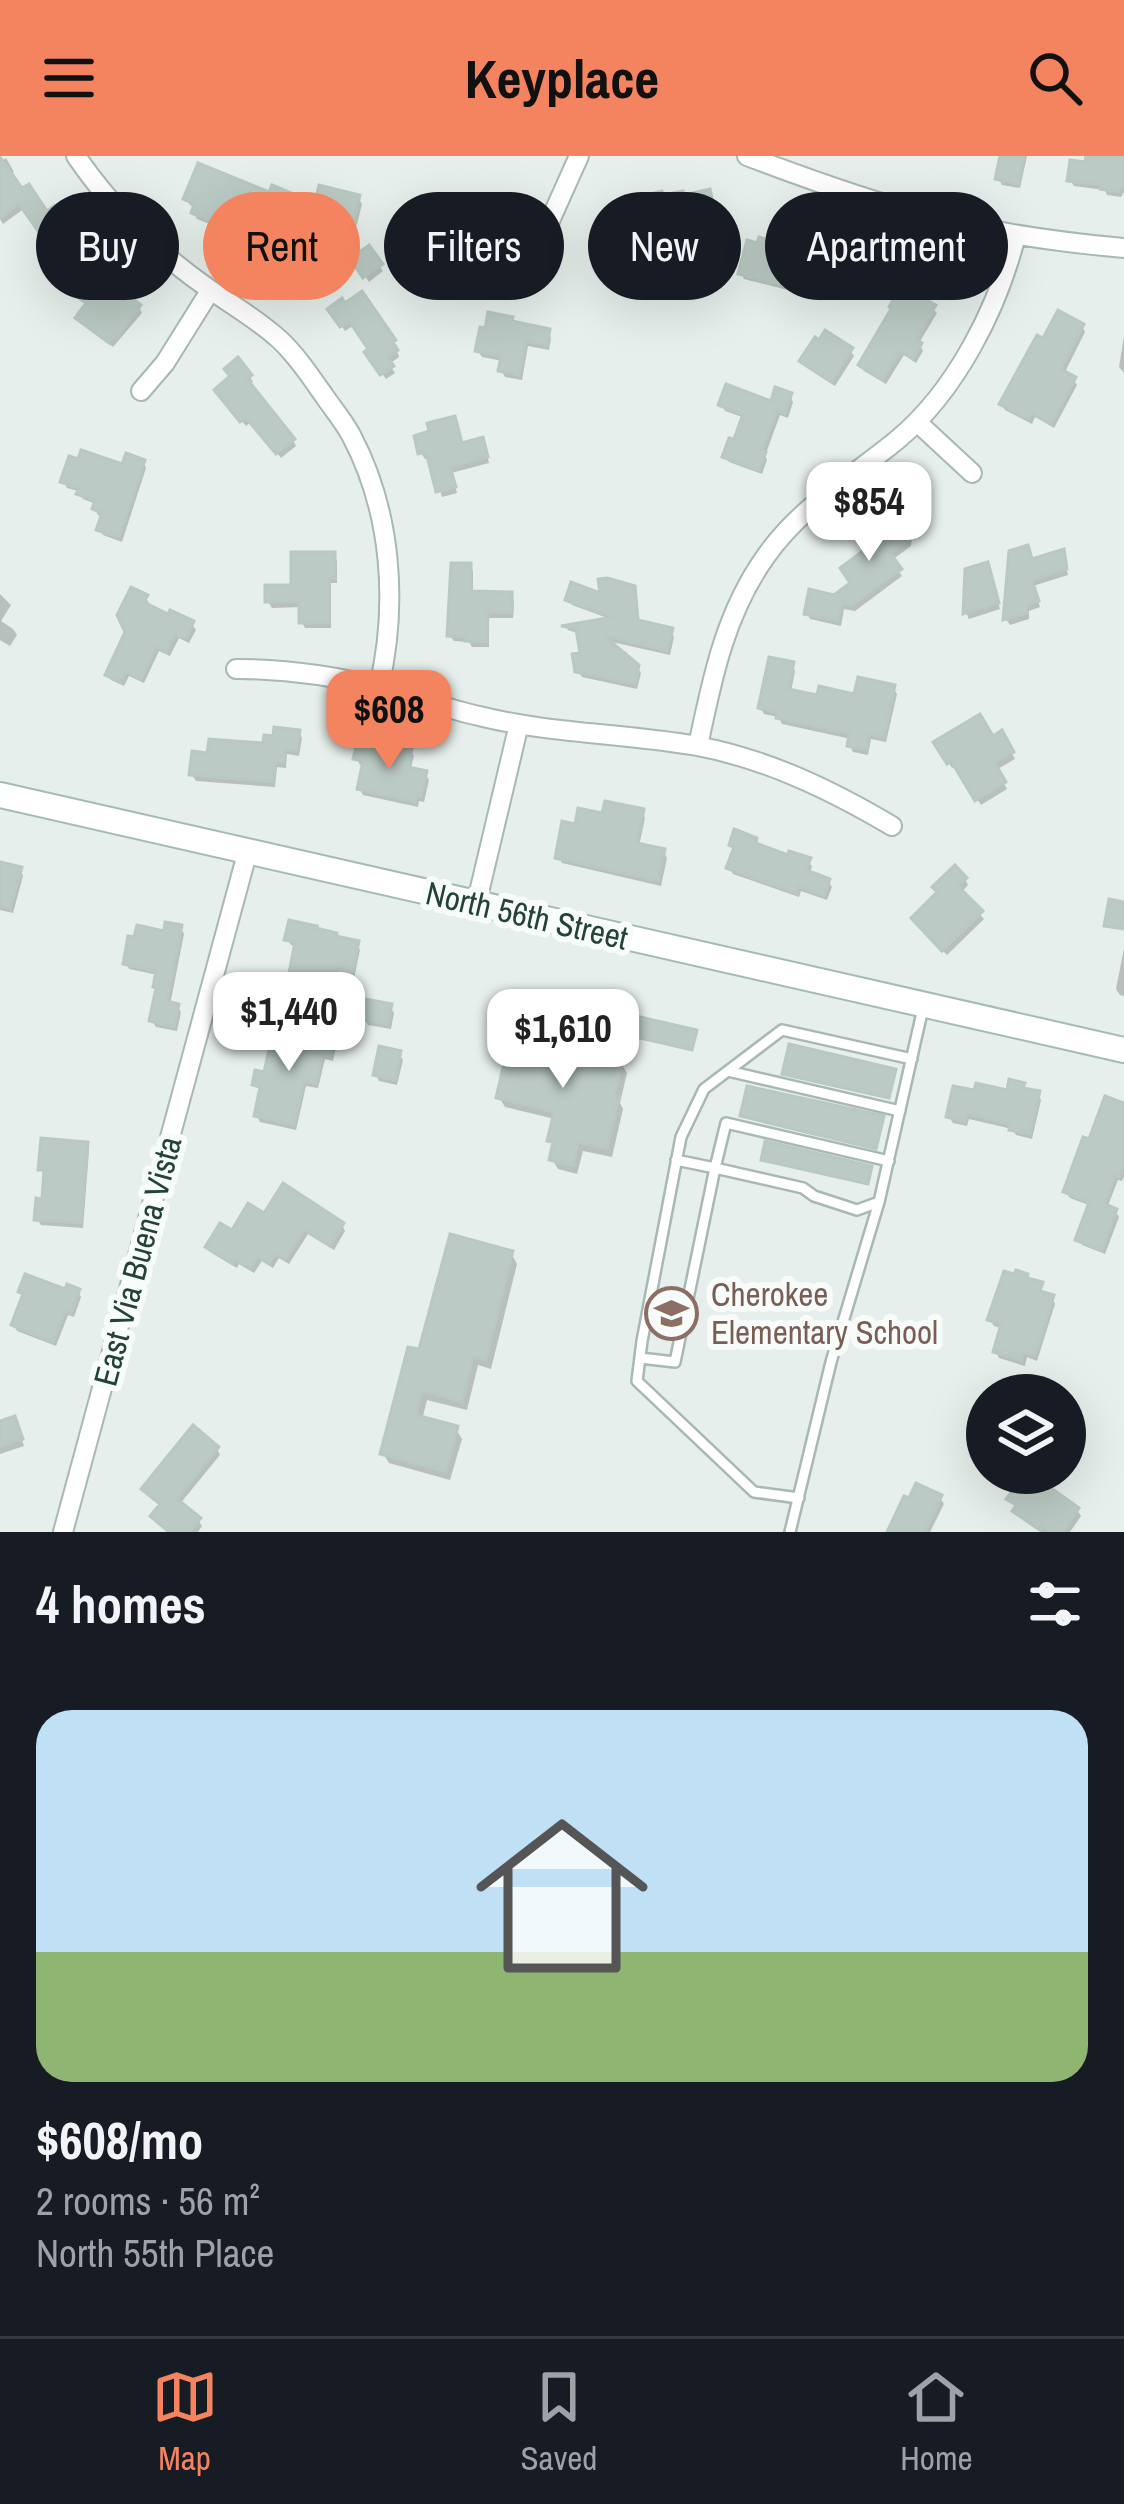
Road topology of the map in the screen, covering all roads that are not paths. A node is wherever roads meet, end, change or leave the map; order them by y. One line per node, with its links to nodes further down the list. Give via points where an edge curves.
1 (76, 156): 7 (street, via 117,210)
2 (580, 156): 4 (street)
3 (747, 156): 5 (street, via 925,216)
4 (563, 192)
5 (1016, 235): 6 (street); 11 (street, via 974,344)
6 (1124, 248)
7 (203, 285)
8 (204, 300): 10 (street)
9 (227, 300): 14 (street, via 308,372 364,466 390,574)
10 (141, 391)
11 (917, 422): 12 (street); 16 (street, via 818,500 768,552 730,619)
12 (972, 472)
13 (236, 669): 14 (street)
14 (379, 687): 15 (street)
15 (519, 724): 16 (street); 20 (street)
16 (698, 746): 18 (street, via 820,786)
17 (0, 795): 19 (street, North 56th Street)
18 (892, 826)
19 (248, 850): 20 (street, North 56th Street); 32 (street, East Via Buena Vista)
20 (476, 904): 21 (street, North 56th Street)
21 (924, 1005): 22 (street, North 56th Street); 23 (lane)
22 (1124, 1050)
23 (912, 1060): 24 (lane, via 782,1030); 25 (lane)
24 (728, 1071): 25 (lane); 26 (lane, via 704,1089)
25 (900, 1112): 27 (lane)
26 (676, 1160): 28 (lane); 30 (lane)
27 (889, 1161): 28 (lane, via 726,1123); 29 (lane)
28 (715, 1168): 29 (lane, via 857,1210); 30 (lane, via 675,1362)
29 (880, 1202): 31 (lane)
30 (640, 1358): 31 (lane, via 637,1381 754,1492)
31 (799, 1498): 33 (lane)
32 (63, 1532)
33 (790, 1532)

